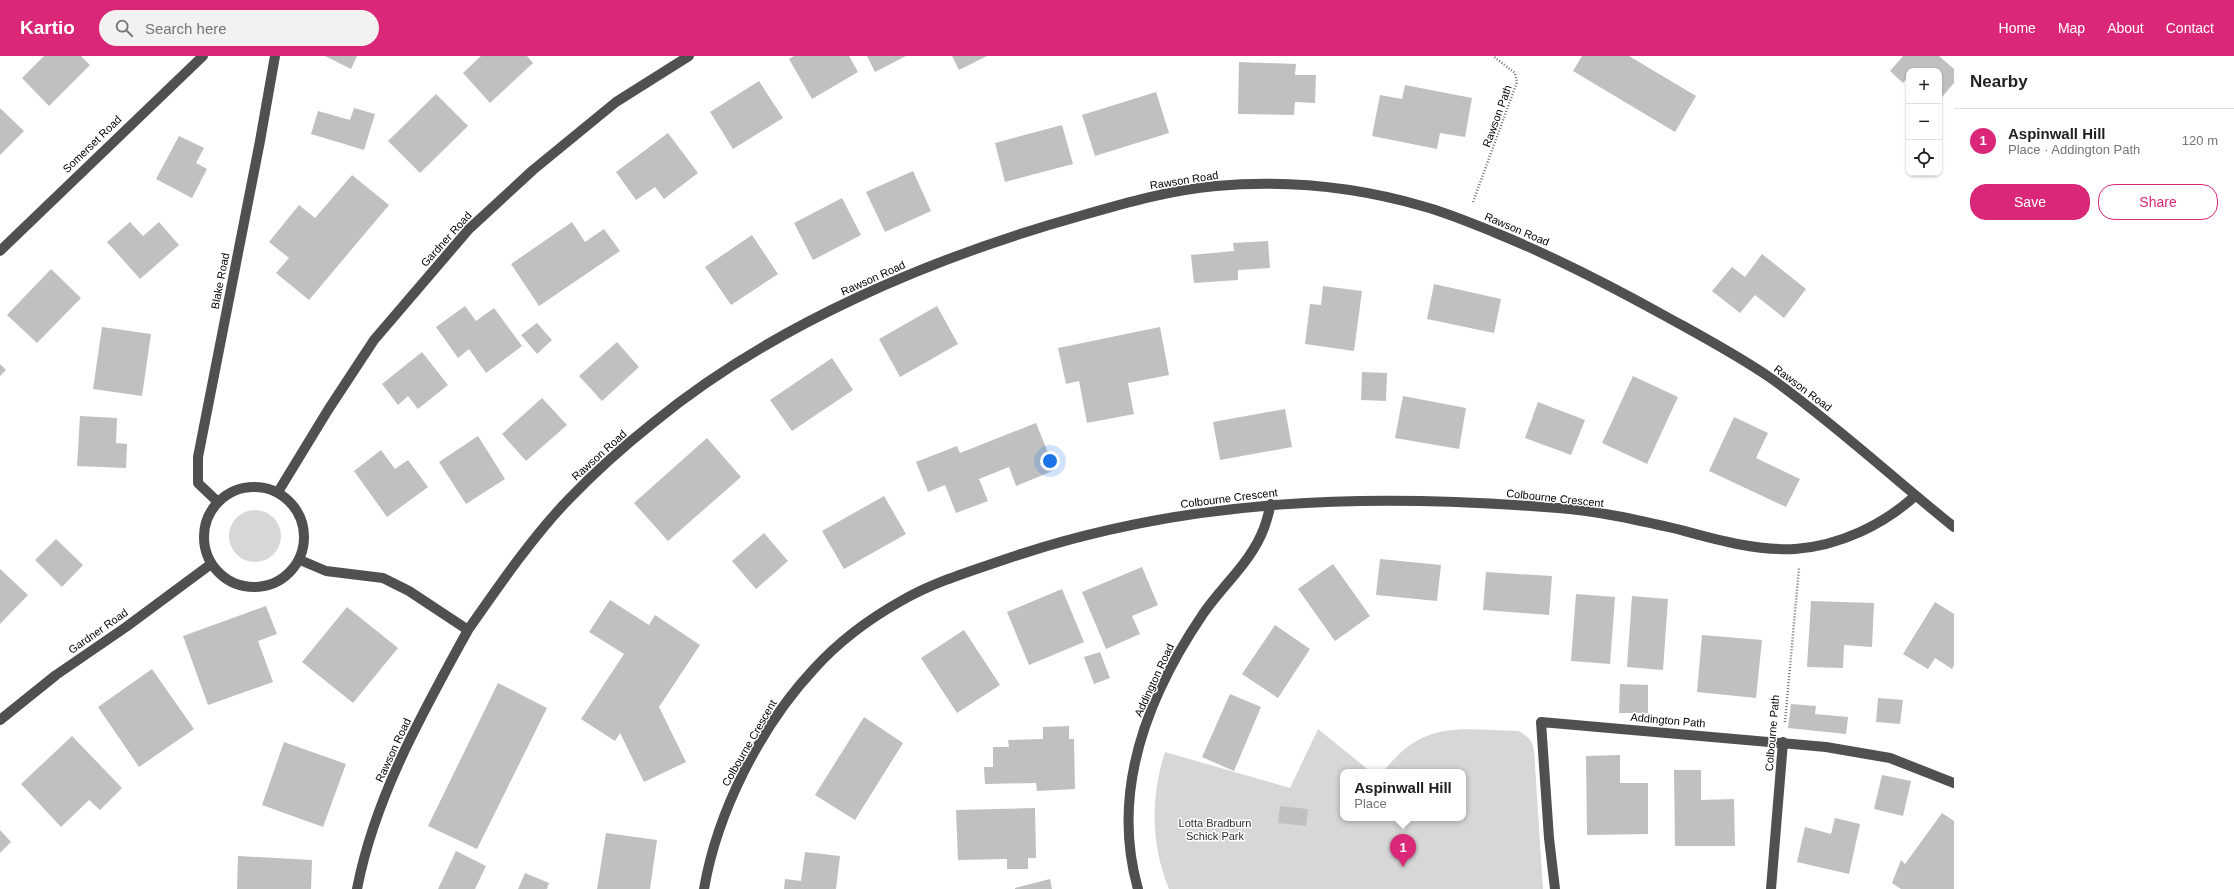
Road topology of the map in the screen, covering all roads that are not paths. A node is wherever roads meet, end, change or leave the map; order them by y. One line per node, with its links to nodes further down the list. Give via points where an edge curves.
1 (203, 56): 4 (street, Somerset Road)
2 (275, 56): 7 (street, Blake Road, via 198,457 198,483)
3 (689, 56): 5 (street, Gardner Road, via 616,102 533,170 469,229 374,340)
4 (0, 251)
5 (278, 492): 7 (street, via 263,487 246,487 231,492); 10 (street, via 291,502 301,516 305,538)
6 (1916, 496): 8 (street, Colbourne Crescent, via 1897,512 1849,537 1792,549 1726,542 1624,518 1562,508 1406,501); 9 (street, Rawson Road); 12 (street, Rawson Road, via 1825,419 1750,364 1645,304 1539,251 1434,209 1365,192 1278,185 1213,186 1120,204 966,252 852,300 764,347 675,406 642,432 581,488 542,532)
7 (218, 502): 11 (street, via 208,516 204,532 205,549)
8 (1271, 504): 17 (street, Colbourne Crescent, via 1173,517 1072,538 939,583 912,594 875,617 826,656 802,682 780,712 729,804 712,852); 18 (street, Addington Road, via 1264,528 1253,549 1204,613 1178,653 1142,738 1130,780 1128,810 1130,860)
9 (1954, 527)
10 (300, 560): 11 (street, via 286,577 271,585 254,588 222,577); 12 (street, via 326,570 373,576 390,581)
11 (211, 564): 13 (street, Gardner Road, via 56,675)
12 (468, 630): 16 (street, Rawson Road, via 397,767 373,830)
13 (0, 720)
14 (1783, 742): 15 (street, Addington Path, via 1890,758); 19 (street, Addington Path, via 1541,722); 20 (street, Colbourne Path)
15 (1954, 783)
16 (357, 889)
17 (704, 889)
18 (1138, 889)
19 (1555, 889)
20 (1771, 889)

